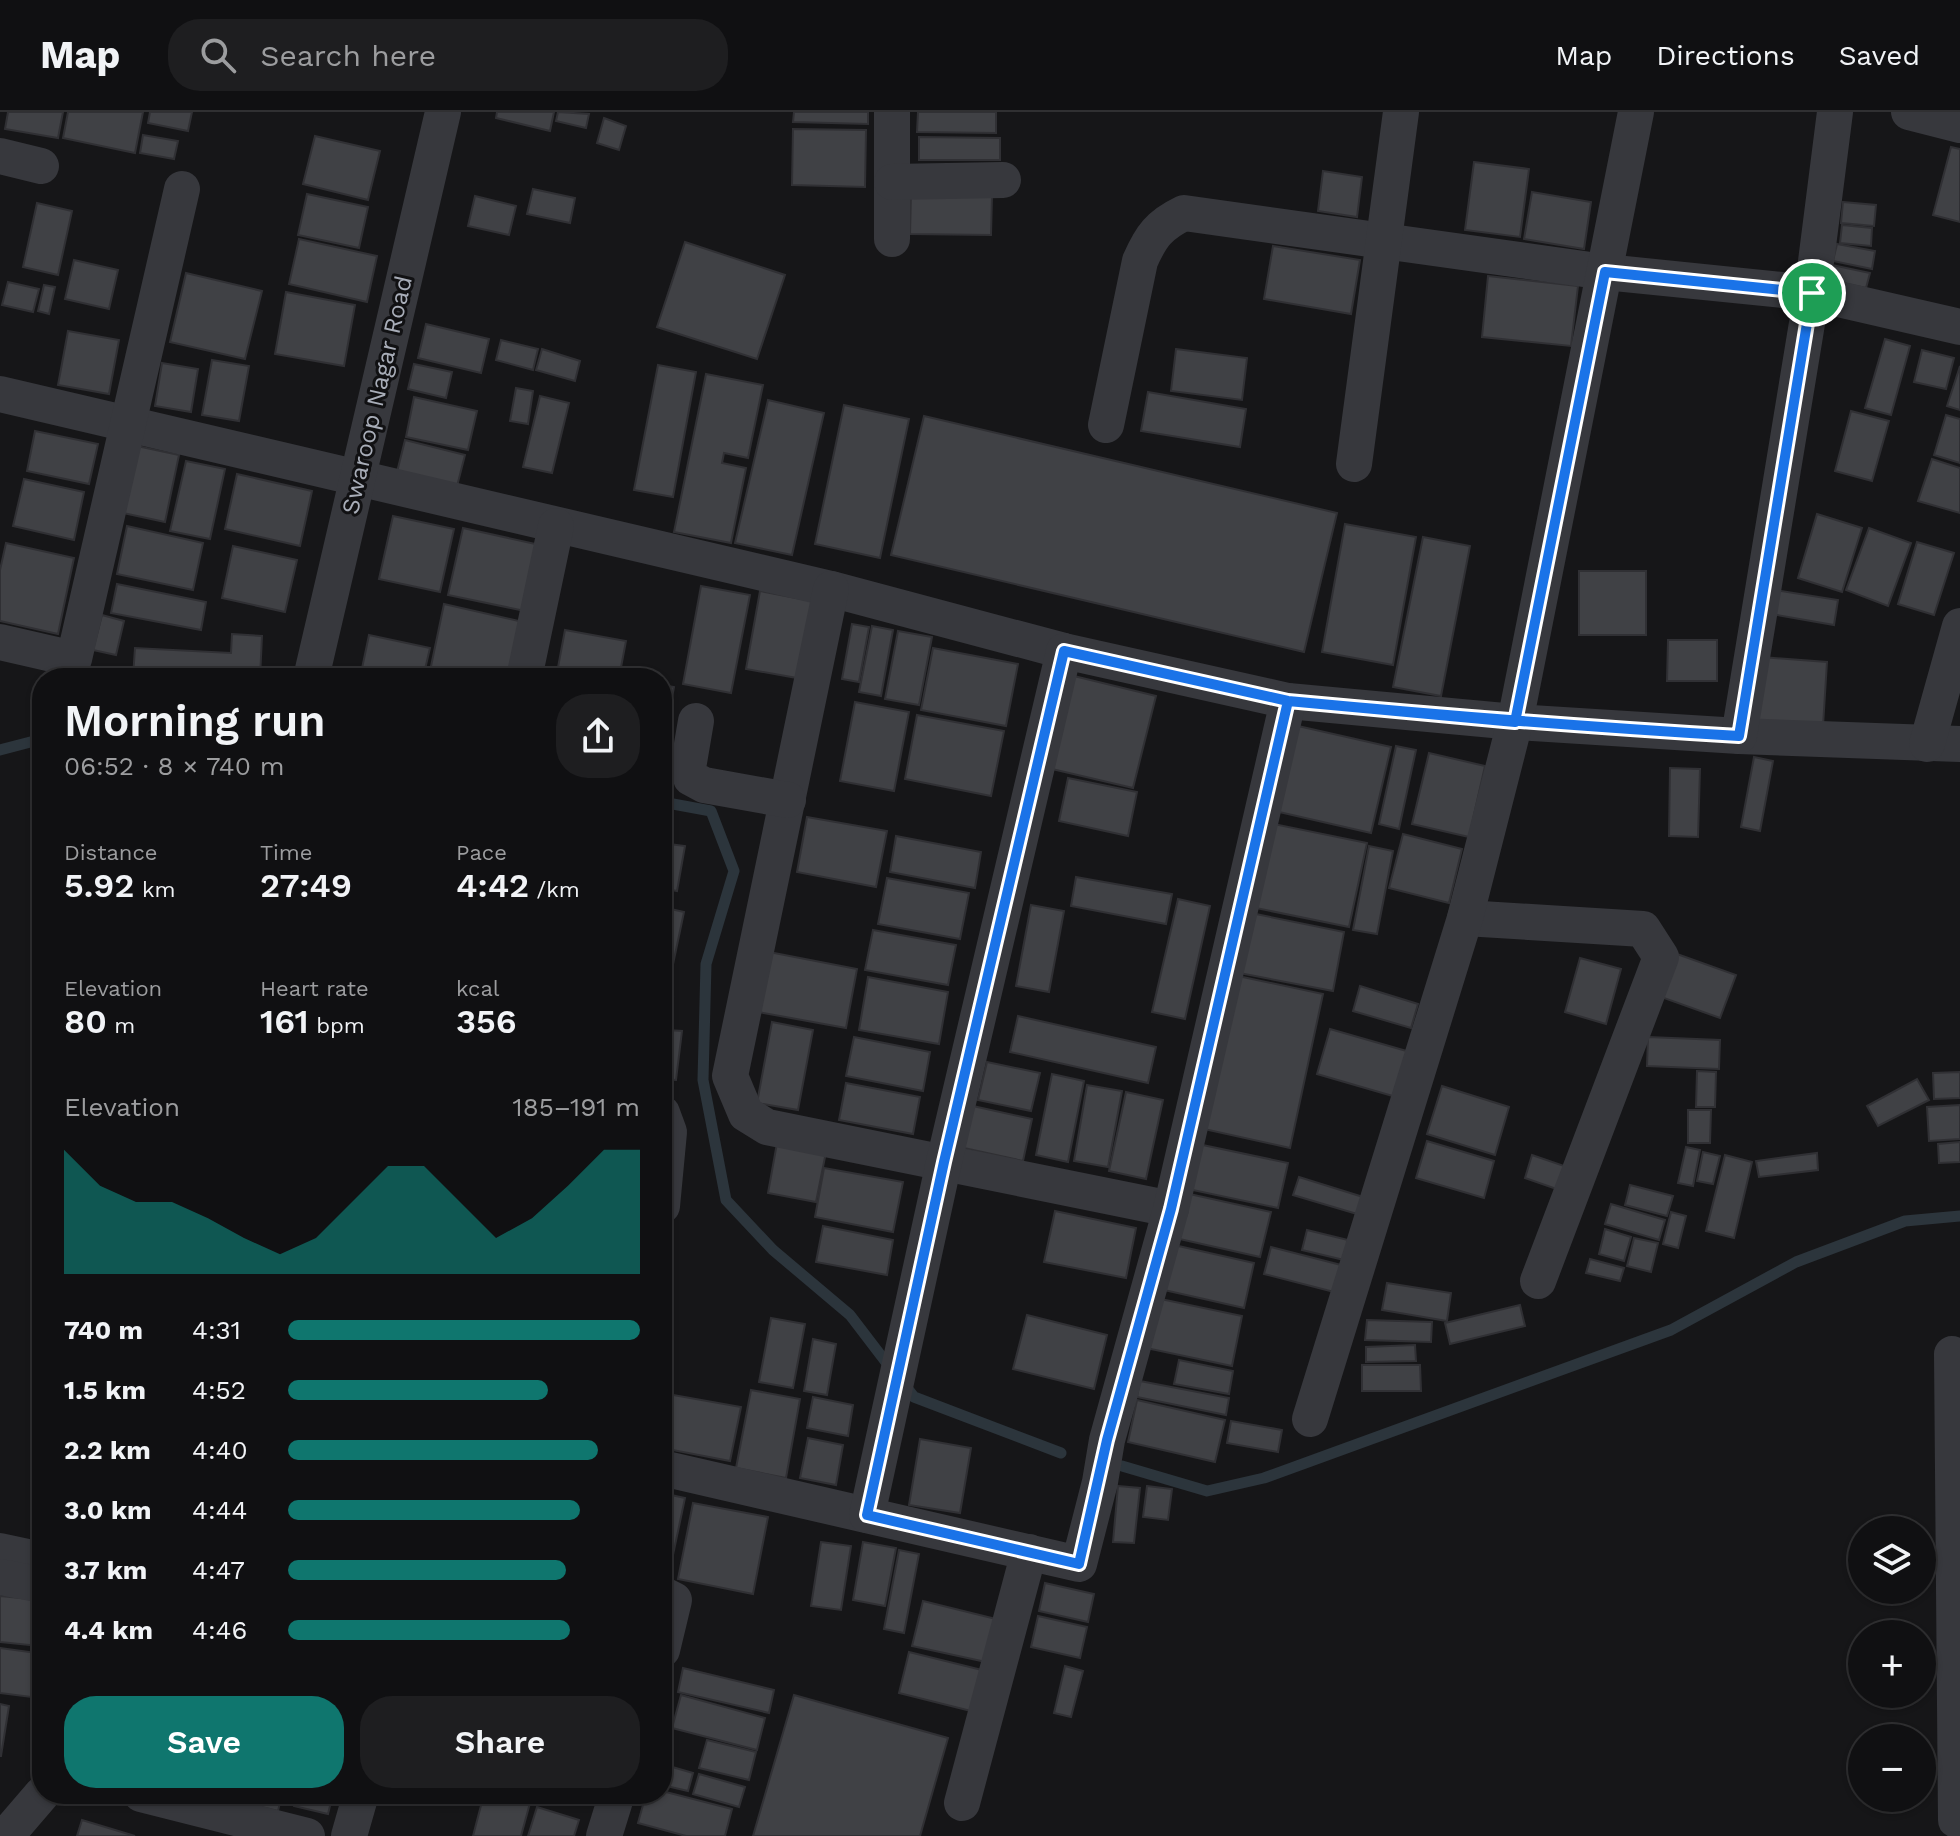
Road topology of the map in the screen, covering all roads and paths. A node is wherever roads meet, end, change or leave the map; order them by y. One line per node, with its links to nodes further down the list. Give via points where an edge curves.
1 (443, 112): 22 (street, Swaroop Nagar Road)
2 (892, 112): 11 (street)
3 (1401, 112): 14 (street)
4 (1636, 112): 15 (street)
5 (1835, 112): 16 (street)
6 (1909, 112): 7 (street)
7 (1960, 125)
8 (0, 156): 9 (street)
9 (41, 166)
10 (1003, 180): 11 (street)
11 (892, 182): 13 (street)
12 (182, 189): 19 (street)
13 (892, 239)
14 (1386, 242): 15 (street); 20 (street, via 1184,213 1161,224 1140,261); 21 (street)
15 (1605, 272): 16 (street); 32 (street)
16 (1812, 293): 17 (street); 33 (street)
17 (1960, 327)
18 (0, 394): 19 (street)
19 (128, 425): 22 (street); 26 (street, via 74,659)
20 (1106, 425)
21 (1354, 464)
22 (357, 479): 23 (street); 28 (street, Swaroop Nagar Road)
23 (556, 526): 24 (street); 29 (street)
24 (831, 589): 27 (street); 35 (street)
25 (1960, 626): 34 (street)
26 (0, 642)
27 (1064, 651): 30 (street); 37 (street)
28 (313, 668)
29 (526, 668)
30 (1288, 701): 32 (street); 38 (street)
31 (696, 721): 35 (street, via 691,778)
32 (1515, 722): 33 (street); 36 (street)
33 (1739, 736): 34 (street)
34 (1944, 744)
35 (788, 800): 37 (street, via 730,1076 736,1094 746,1114 767,1127)
36 (1465, 918): 39 (street, via 1643,929 1661,957); 41 (street)
37 (944, 1162): 38 (street); 43 (street)
38 (1171, 1209): 45 (street, via 1107,1440 1079,1564)
39 (1538, 1281)
40 (1955, 1377): 55 (street)
41 (1310, 1419)
42 (672, 1470): 43 (street)
43 (867, 1515): 45 (street)
44 (0, 1551): 46 (street)
45 (1029, 1552): 49 (street)
46 (32, 1558)
47 (0, 1577): 48 (street)
48 (32, 1583)
49 (962, 1803)
50 (33, 1804): 56 (street)
51 (156, 1804): 54 (street)
52 (358, 1804): 58 (street)
53 (614, 1804): 59 (street)
54 (181, 1821): 57 (street)
55 (1960, 1822)
56 (6, 1836)
57 (307, 1836)
58 (349, 1836)
59 (604, 1836)

